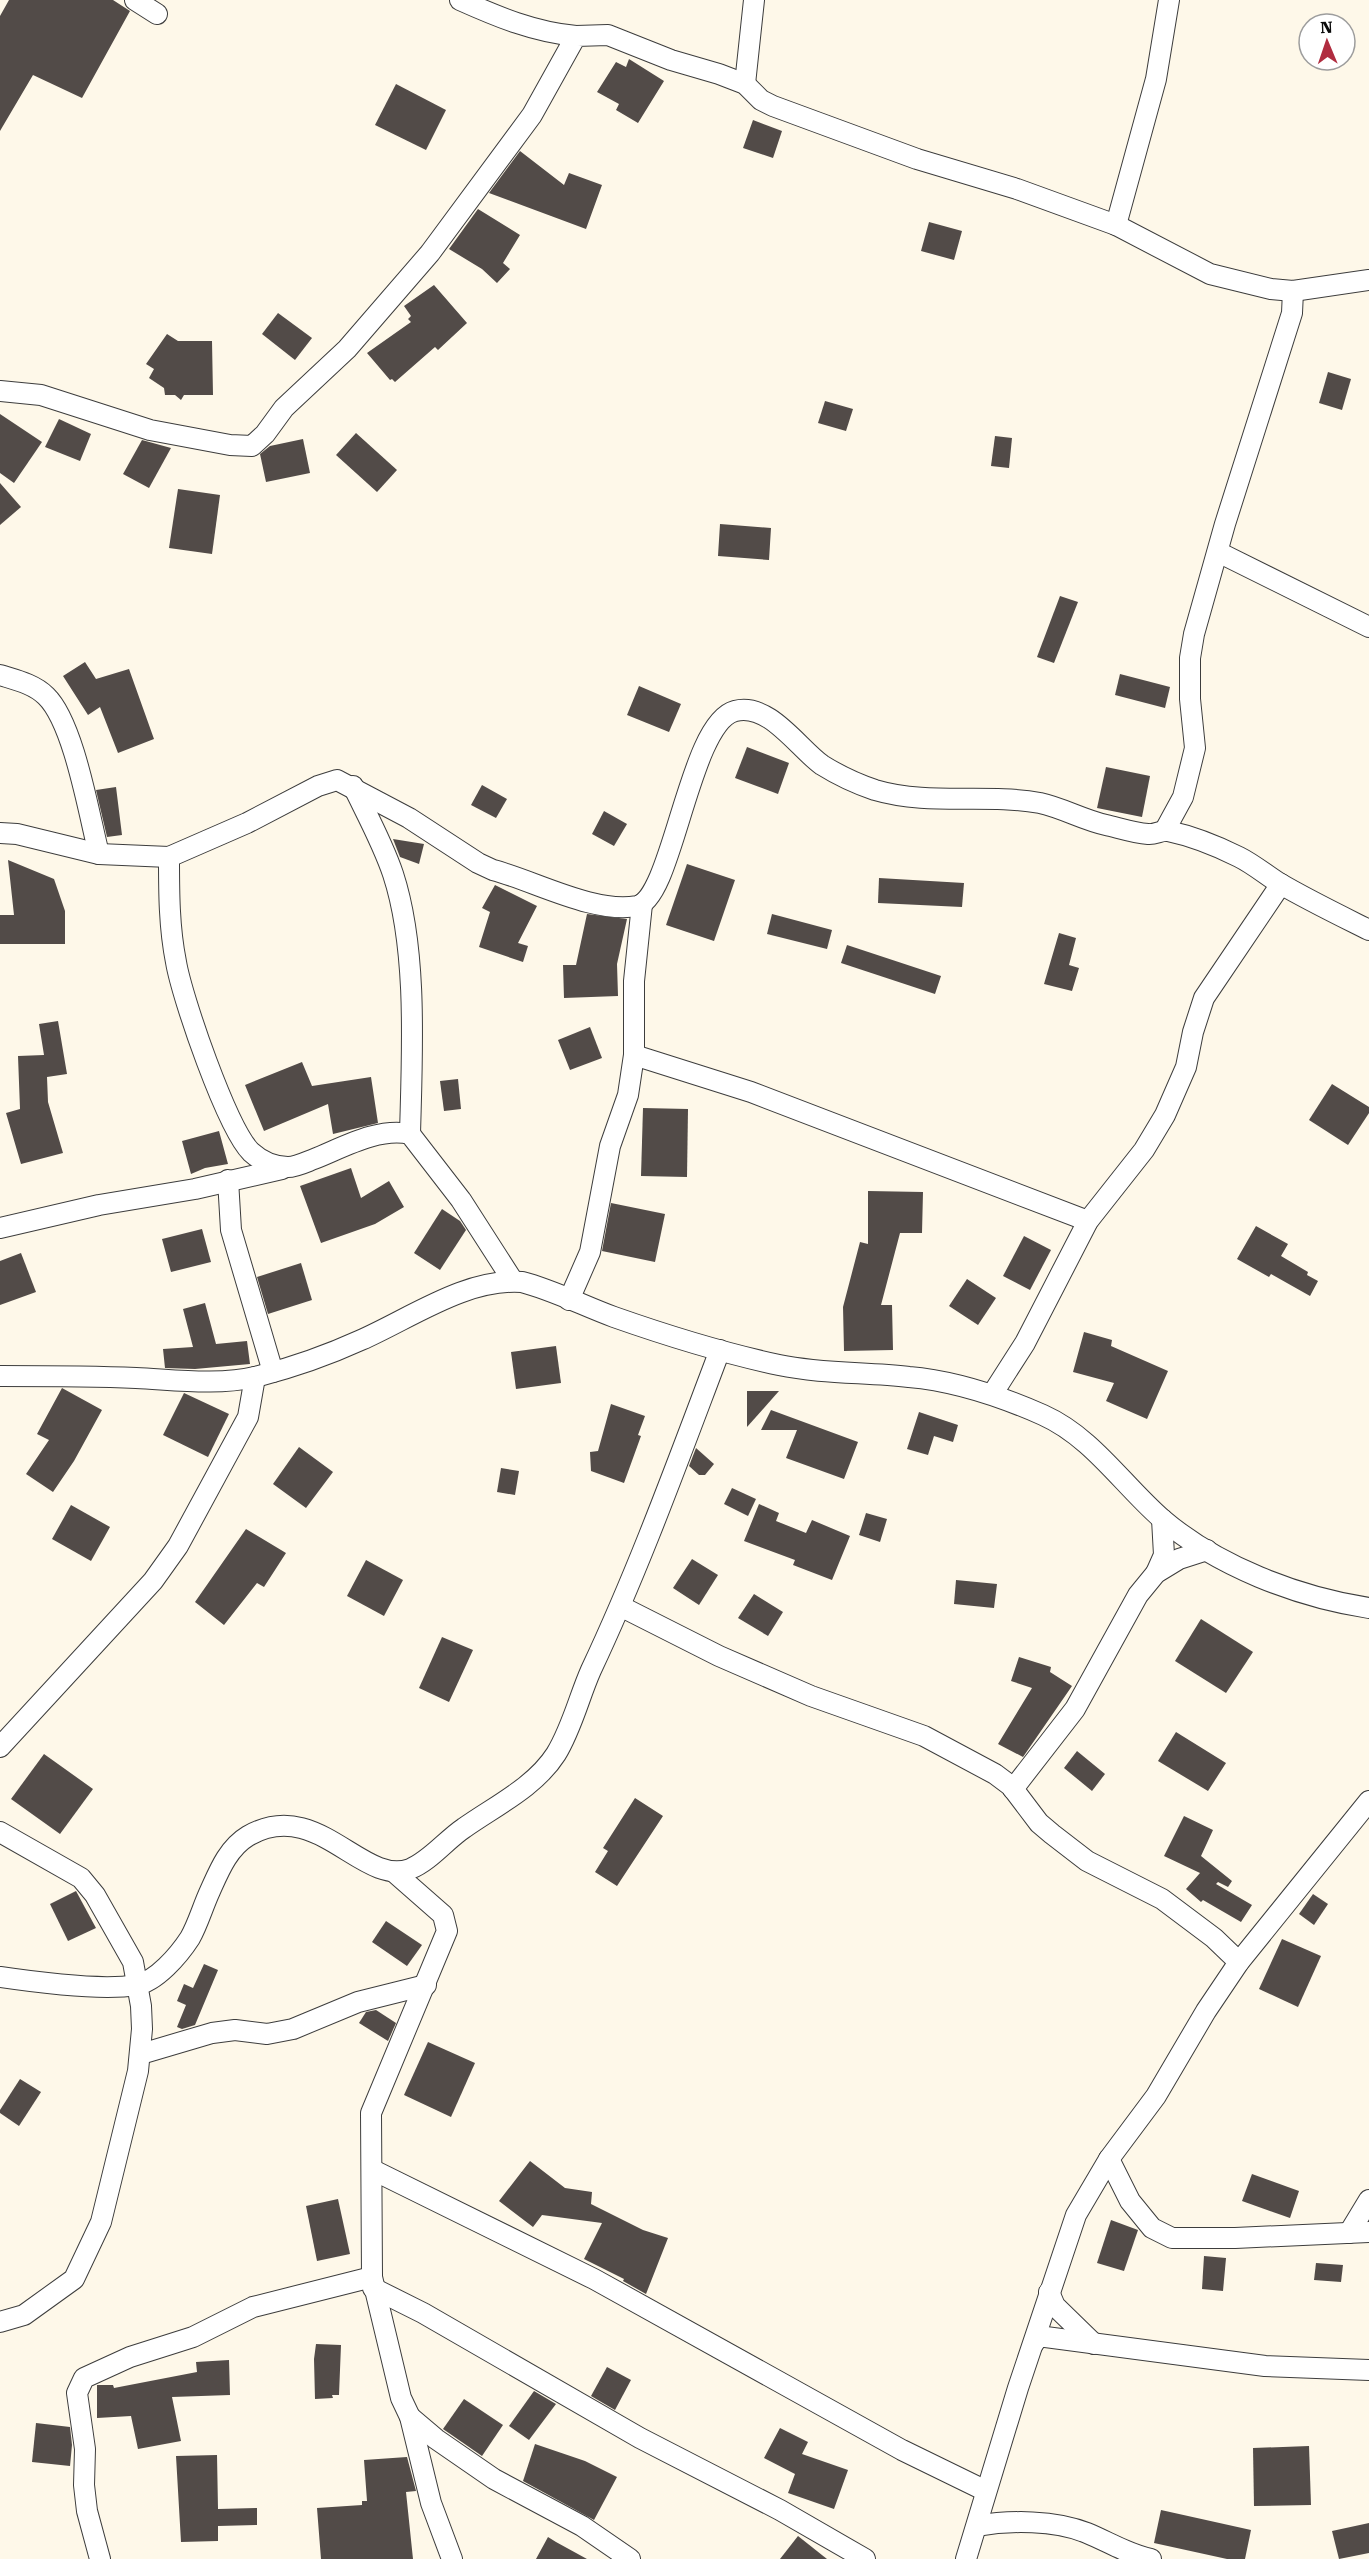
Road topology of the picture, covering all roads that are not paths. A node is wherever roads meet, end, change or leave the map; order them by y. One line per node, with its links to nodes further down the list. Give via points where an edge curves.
1 (135, 0): 5 (street)
2 (460, 0): 6 (street, via 510,22)
3 (754, 0): 7 (street)
4 (1169, 0): 8 (street, via 1156,79)
5 (157, 14)
6 (576, 36): 7 (street, via 608,35); 11 (street, via 532,115 430,253 347,349 284,408 252,446 150,430 41,395)
7 (745, 84): 8 (street, via 773,106)
8 (1116, 225): 10 (street, via 1210,274 1271,290)
9 (1369, 280): 10 (street)
10 (1293, 291): 12 (street, via 1292,313)
11 (0, 391)
12 (1218, 552): 13 (street); 16 (street, via 1190,658 1195,748 1184,797)
13 (1369, 627)
14 (0, 675): 18 (street, via 30,685 52,702 68,736)
15 (353, 786): 19 (street, via 337,780 318,786); 21 (street, via 493,870 601,904); 24 (street, via 384,850 401,907 412,1058)
16 (1165, 830): 20 (street, via 1239,857); 21 (street, via 1150,835 1090,821 1059,808 1011,799 931,798 876,790 819,762 778,723 747,710 735,710 725,714 714,727 660,877)
17 (0, 833): 18 (street)
18 (99, 854): 19 (street)
19 (169, 857): 25 (street, via 169,912 176,963 194,1028 249,1150 267,1165)
20 (1281, 884): 22 (street); 27 (street, via 1204,998 1186,1067 1165,1115 1144,1150)
21 (642, 904): 23 (street, via 634,981)
22 (1369, 930)
23 (634, 1055): 27 (street, via 791,1107); 30 (street, via 628,1095 610,1146 590,1252)
24 (410, 1134): 25 (street, via 387,1133); 29 (street, via 461,1200)
25 (290, 1168): 26 (street)
26 (228, 1180): 28 (street); 32 (street, via 231,1230)
27 (1088, 1221): 34 (street, via 1025,1342)
28 (0, 1228)
29 (513, 1281): 30 (street); 32 (street, via 447,1299 362,1340)
30 (569, 1300): 31 (street, via 665,1335)
31 (720, 1350): 34 (street, via 781,1365 911,1377); 38 (street)
32 (264, 1374): 33 (street, via 234,1381 194,1382); 40 (street, via 248,1417 178,1546 115,1624)
33 (0, 1376)
34 (993, 1393): 35 (street, via 1047,1417 1081,1439)
35 (1162, 1519): 36 (street); 37 (street, via 1164,1555)
36 (1207, 1550): 37 (street, via 1179,1559); 39 (street, via 1278,1586)
37 (1156, 1573): 41 (street, via 1138,1595 1075,1709)
38 (622, 1607): 41 (street, via 719,1656 811,1696 924,1736 995,1774); 44 (street, via 564,1737 538,1775 419,1864)
39 (1369, 1608)
40 (0, 1747)
41 (1013, 1789): 45 (street, via 1039,1824 1070,1848 1087,1861 1162,1899)
42 (1369, 1801): 45 (street)
43 (0, 1832): 47 (street, via 81,1878 133,1962)
44 (394, 1872): 47 (street, via 298,1826 286,1824 261,1830 239,1842 224,1862 185,1945); 48 (street, via 446,1919 446,1936)
45 (1239, 1962): 50 (street, via 1156,2096)
46 (0, 1977): 47 (street)
47 (138, 1985): 49 (street)
48 (426, 1985): 49 (street, via 358,2002 293,2029 260,2034 212,2032); 51 (street, via 371,2113)
49 (141, 2054): 57 (street, via 101,2222 74,2279 24,2315)
50 (1109, 2159): 54 (street, via 1130,2201 1152,2228 1172,2238); 56 (street, via 1076,2215)
51 (373, 2169): 55 (street); 62 (street, via 594,2279 902,2451)
52 (1369, 2200): 54 (street)
53 (1369, 2232): 54 (street)
54 (1349, 2233)
55 (373, 2283): 61 (street, via 401,2398); 64 (street, via 253,2307 193,2337 130,2357 84,2378 77,2393 85,2449 84,2485); 67 (street, via 640,2438)
56 (1048, 2292): 58 (street); 59 (street, via 1055,2306)
57 (0, 2322)
58 (1034, 2343): 59 (street, via 1038,2336); 62 (street)
59 (1094, 2344): 60 (street, via 1266,2366)
60 (1369, 2370)
61 (410, 2417): 65 (street, via 431,2503); 66 (street, via 494,2479 582,2526)
62 (986, 2490): 63 (street)
63 (977, 2526): 68 (street); 69 (street, via 995,2523 1071,2527)
64 (100, 2559)
65 (452, 2559)
66 (630, 2559)
67 (865, 2559)
68 (966, 2559)
69 (1151, 2559)

